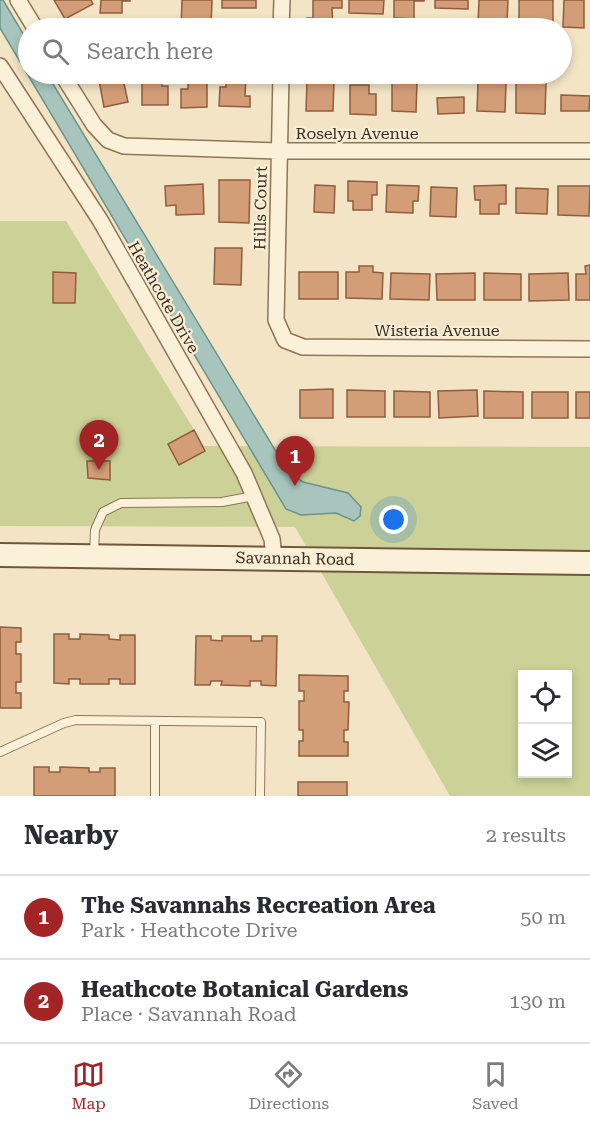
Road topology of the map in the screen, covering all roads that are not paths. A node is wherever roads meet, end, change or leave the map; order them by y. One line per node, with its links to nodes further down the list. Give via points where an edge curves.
1 (18, 0): 3 (street)
2 (282, 0): 4 (street)
3 (29, 18)
4 (282, 18)
5 (0, 66): 12 (street, Heathcote Drive, via 100,220)
6 (68, 84): 8 (street, Roselyn Avenue, via 93,125 108,140 124,146)
7 (281, 84): 8 (street, Hills Court)
8 (279, 151): 9 (street, Roselyn Avenue); 10 (street, Hills Court, via 276,320)
9 (590, 151)
10 (285, 340): 11 (street, Wisteria Avenue, via 303,347)
11 (590, 349)
12 (254, 496): 14 (lane, via 222,502 121,503 104,512 95,530); 15 (street, Heathcote Drive, via 272,539)
13 (0, 555): 14 (street, Savannah Road)
14 (94, 556): 15 (street, Savannah Road)
15 (274, 558): 16 (street, Savannah Road)
16 (590, 563)
17 (155, 721): 18 (lane, via 76,720); 19 (lane); 20 (lane, via 261,722)
18 (0, 753)
19 (155, 796)
20 (260, 796)

